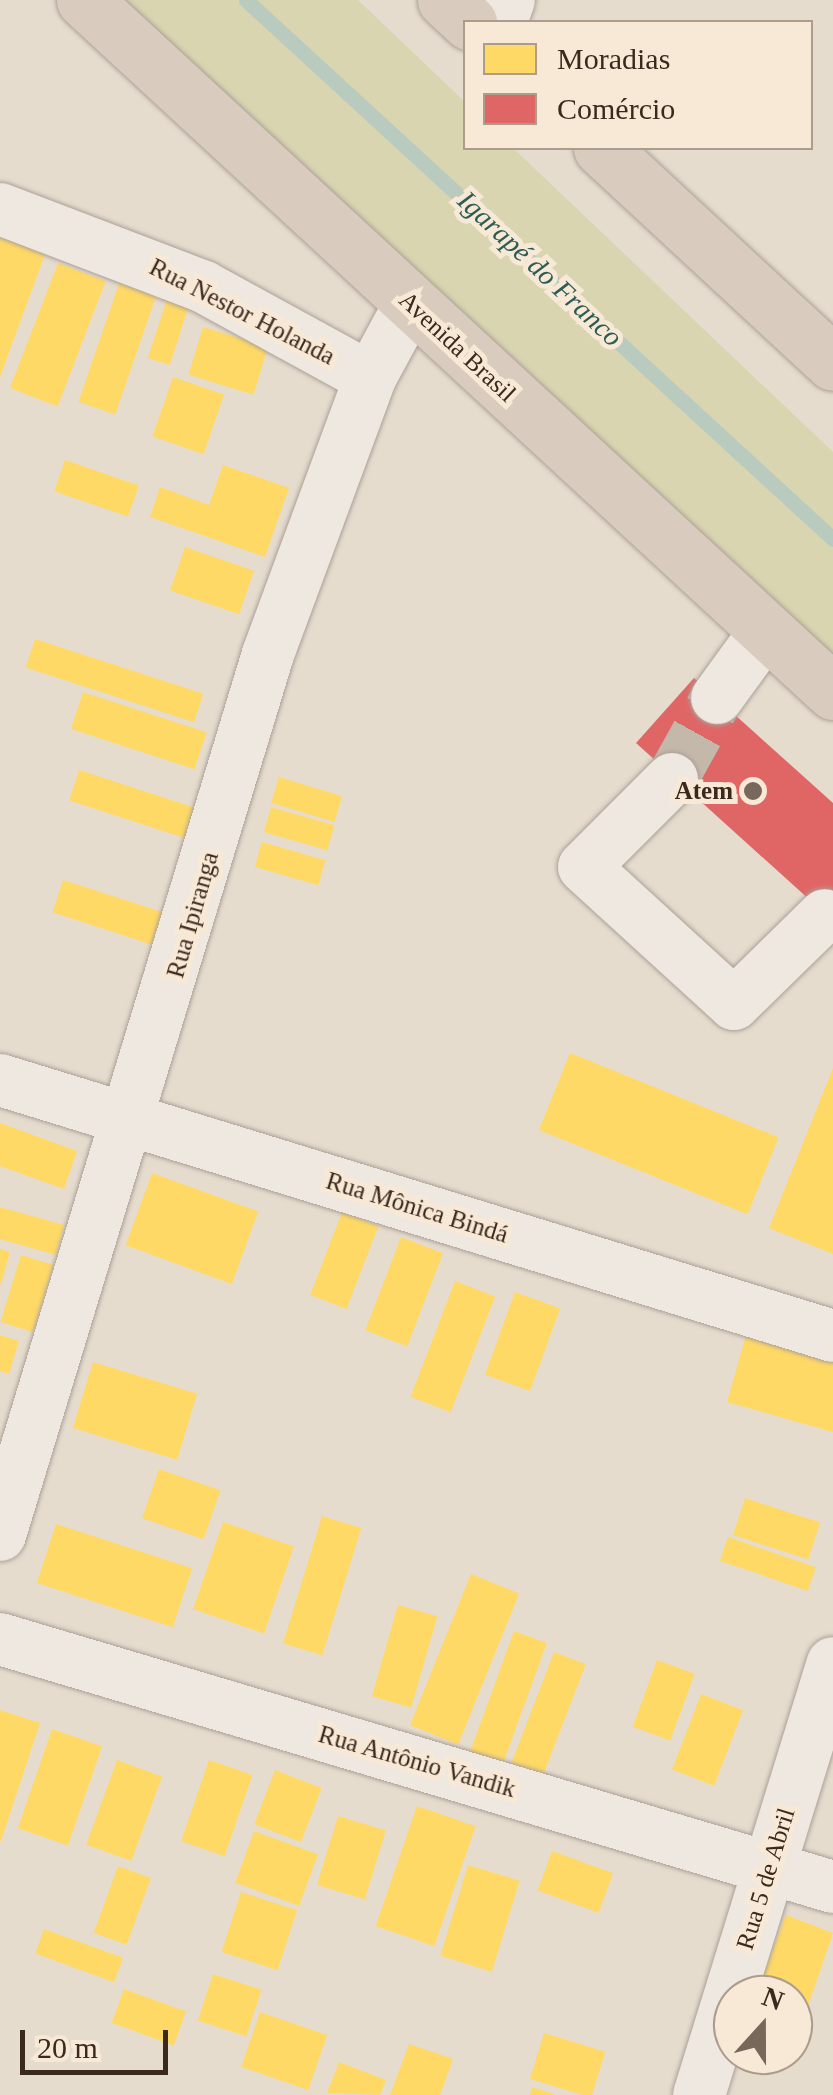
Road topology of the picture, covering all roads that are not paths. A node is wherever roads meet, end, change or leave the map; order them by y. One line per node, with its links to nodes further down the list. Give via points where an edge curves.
1 (84, 0): 6 (highway, Avenida Brasil)
2 (445, 0): 3 (highway)
3 (467, 20)
4 (603, 150): 7 (highway)
5 (0, 209): 8 (street, Rua Nestor Holanda, via 204,287)
6 (410, 304): 8 (street, Rua Ipiranga); 9 (highway, Avenida Brasil)
7 (829, 345)
8 (370, 378): 15 (street, Rua Ipiranga, via 268,654)
9 (766, 632): 10 (highway, Avenida Brasil); 11 (street)
10 (833, 692)
11 (717, 698)
12 (672, 779): 13 (street, via 584,867 734,1004)
13 (826, 915)
14 (0, 1080): 15 (street, Rua Mônica Bindá)
15 (133, 1120): 16 (street, Rua Mônica Bindá); 17 (street, Rua Ipiranga)
16 (833, 1336)
17 (0, 1535)
18 (0, 1639): 20 (street, Rua Antônio Vandik)
19 (833, 1663): 20 (street, Rua 5 de Abril)
20 (769, 1866): 21 (street, Rua Antônio Vandik); 22 (street, Rua 5 de Abril)
21 (833, 1887)
22 (699, 2095)

